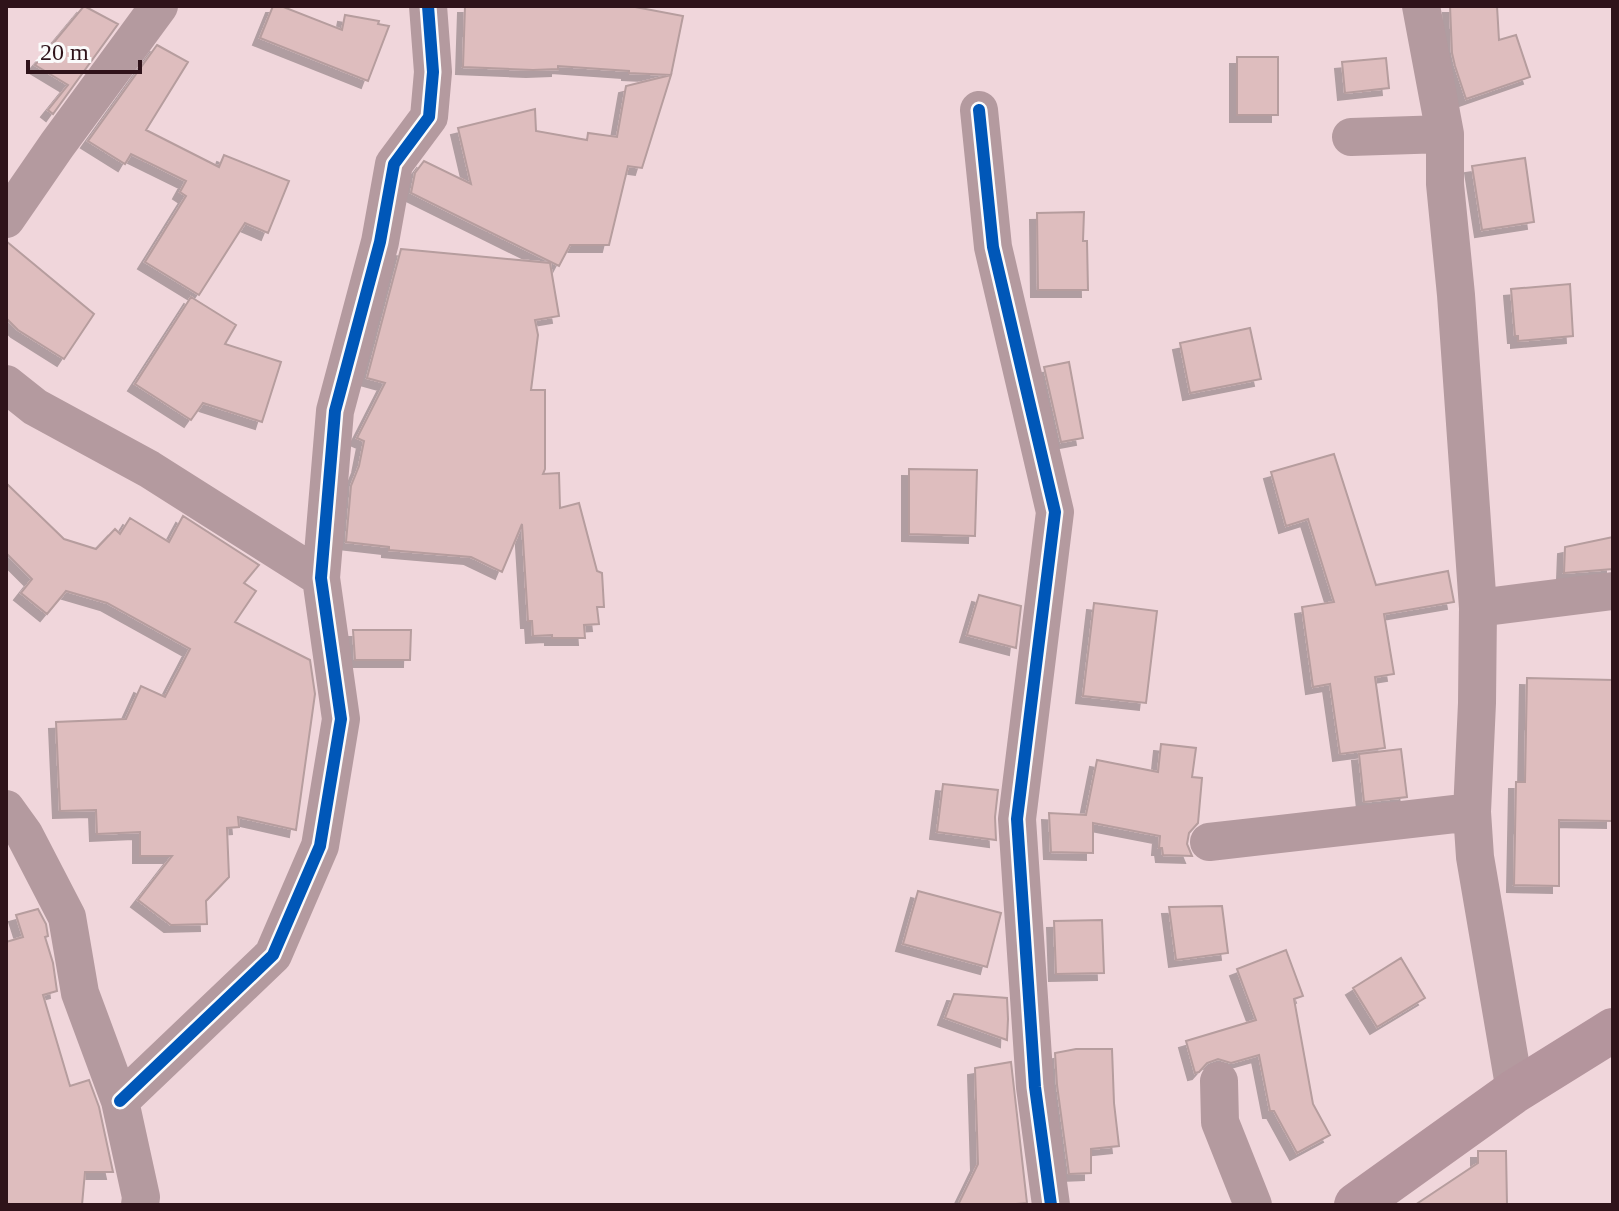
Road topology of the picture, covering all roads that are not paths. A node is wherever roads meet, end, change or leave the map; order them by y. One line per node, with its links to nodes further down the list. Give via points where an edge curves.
1 (159, 6): 7 (street)
2 (428, 6): 9 (street, via 433,72 429,117 394,164 380,242 335,411)
3 (1421, 6): 5 (street)
4 (979, 110): 20 (street, via 993,247 1055,512 1017,819 1035,1087)
5 (1445, 134): 6 (street); 11 (street)
6 (1351, 137)
7 (6, 219)
8 (6, 384): 9 (street, via 35,407 149,469)
9 (321, 578): 18 (street, via 341,719 320,846 273,955)
10 (1613, 591): 11 (street)
11 (1478, 608): 13 (street)
12 (6, 809): 18 (street, via 67,917 80,993)
13 (1472, 812): 14 (street); 17 (street)
14 (1209, 842)
15 (1613, 1030): 17 (street)
16 (1219, 1081): 21 (street, via 1220,1122)
17 (1515, 1091): 22 (street)
18 (120, 1101): 19 (street)
19 (140, 1205)
20 (1051, 1205)
21 (1253, 1205)
22 (1356, 1205)

